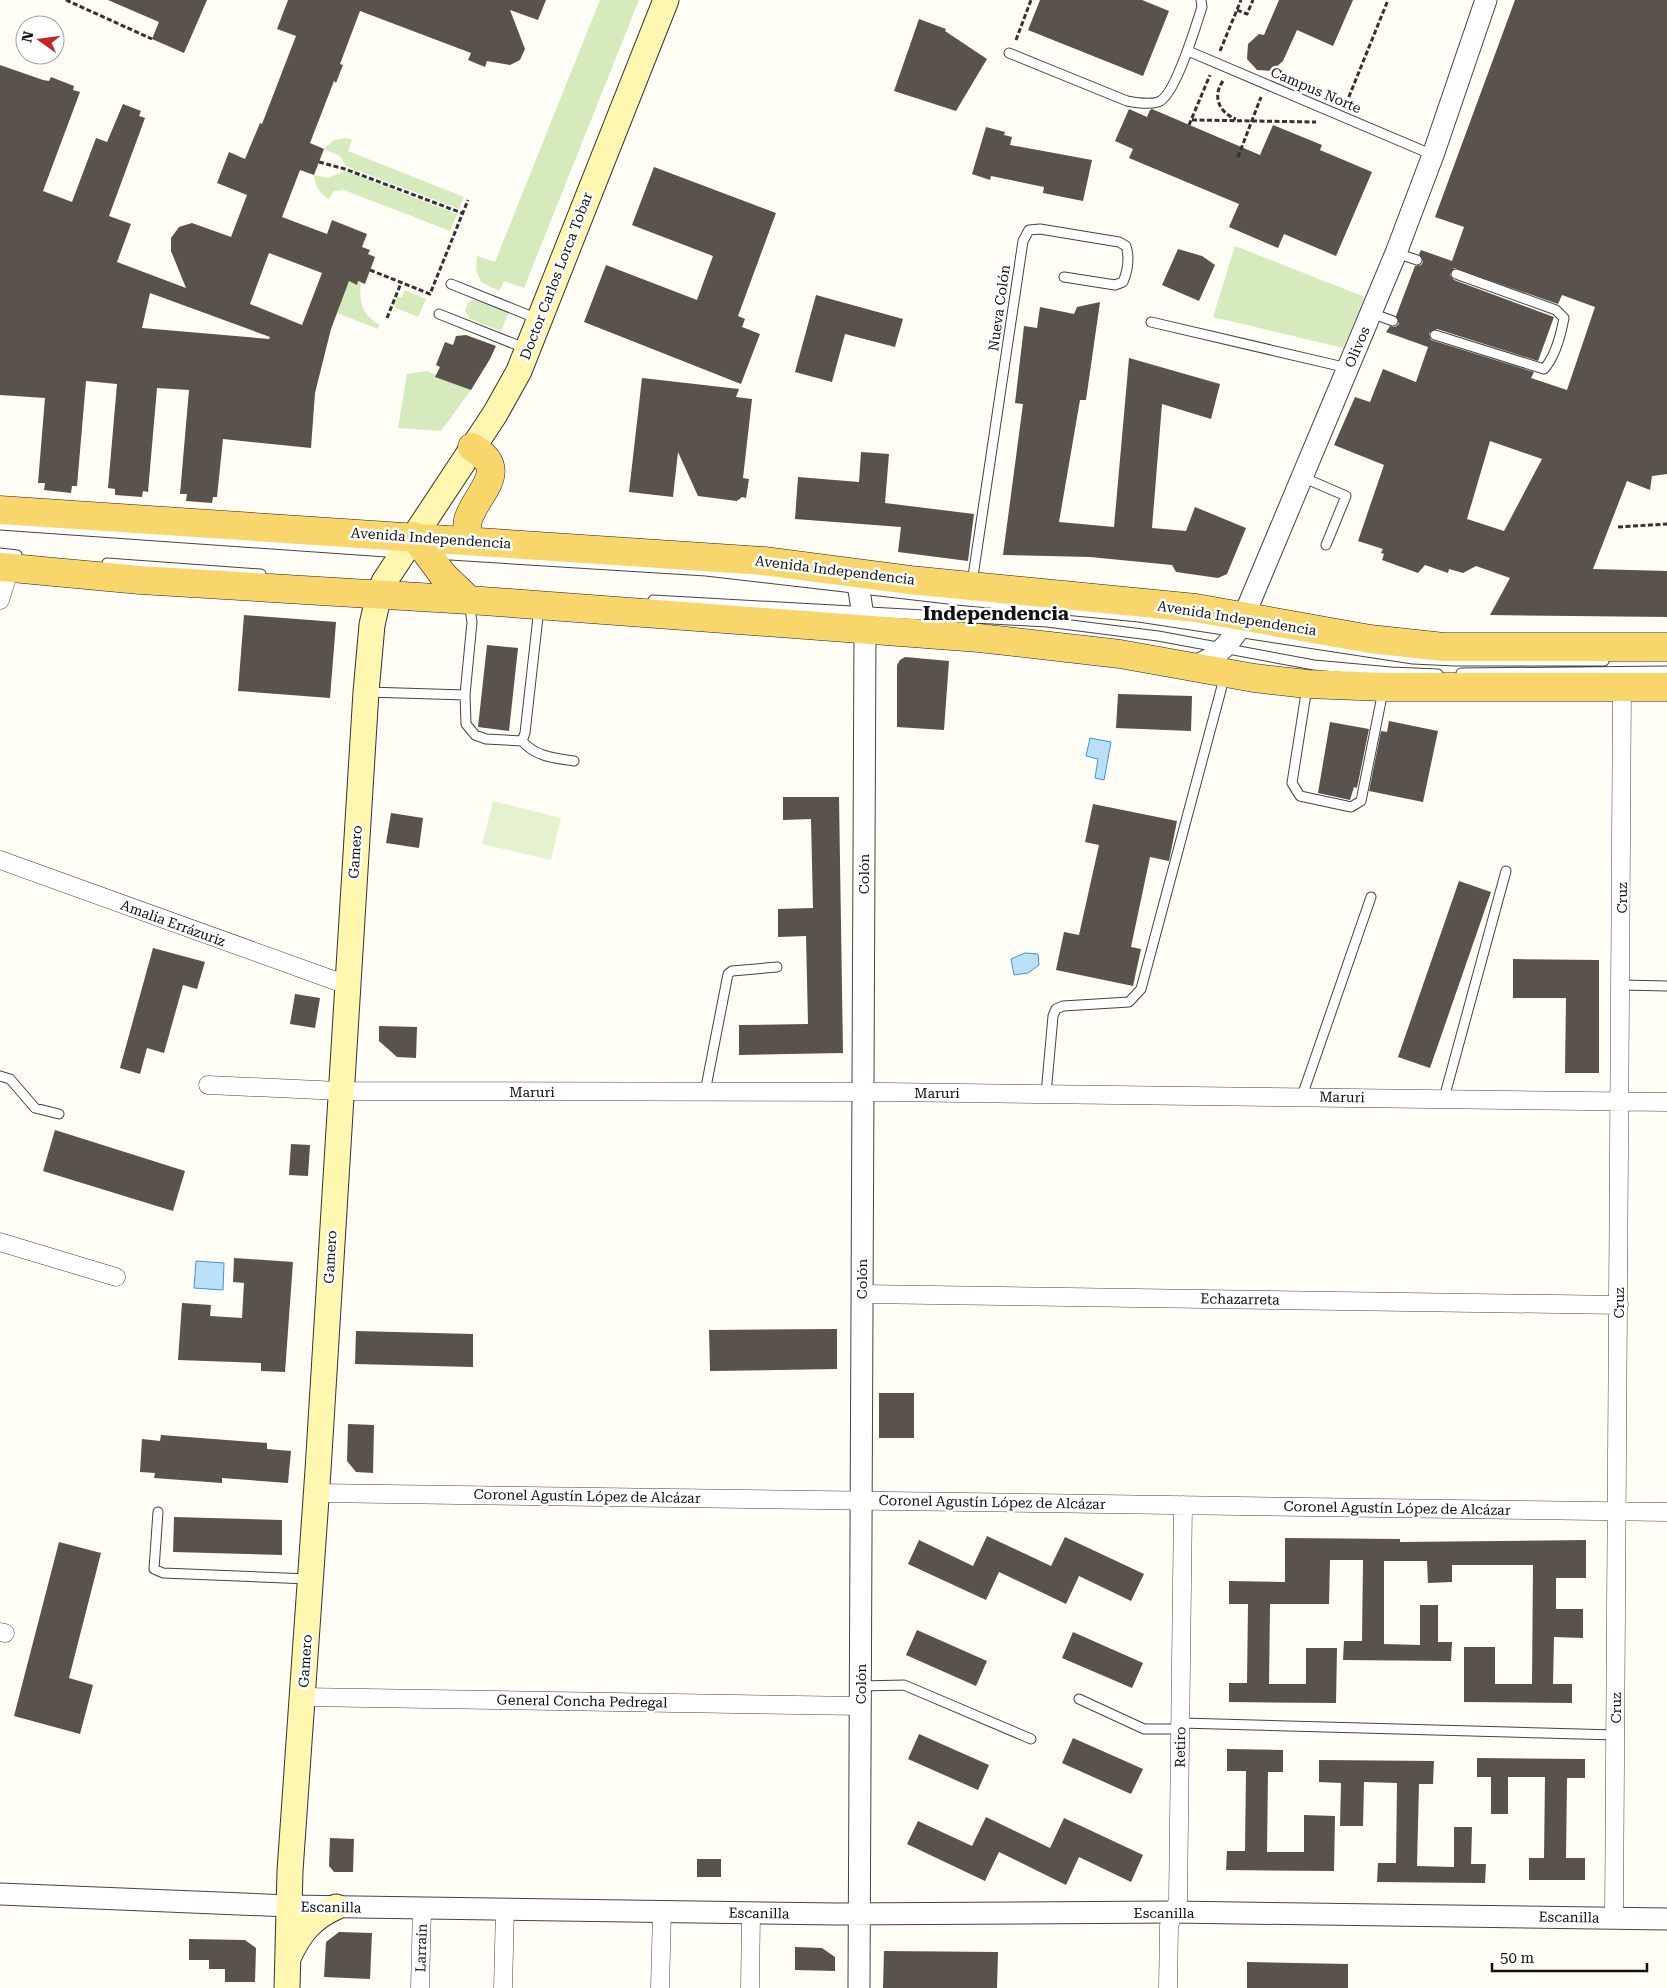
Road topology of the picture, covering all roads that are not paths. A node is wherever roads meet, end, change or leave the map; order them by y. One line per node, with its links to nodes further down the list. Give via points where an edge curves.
1 (666, 0): 14 (main road, Doctor Carlos Lorca Tobar)
2 (1201, 0): 4 (lane, via 1202,7)
3 (1486, 0): 6 (street, Olivos)
4 (1188, 50): 5 (lane, via 1166,97 1146,104 1127,101); 6 (lane, Campus Norte)
5 (1009, 52)
6 (1433, 155): 7 (street, Olivos)
7 (1396, 252): 8 (lane); 13 (street, Olivos)
8 (1417, 260)
9 (1456, 274): 17 (lane, via 1556,310 1564,318 1556,346 1544,369)
10 (1064, 277): 32 (lane, Nueva Colón, via 1114,285 1123,282 1129,256 1126,246 1040,229 1029,230 1023,241)
11 (451, 284): 14 (lane)
12 (439, 314): 18 (lane)
13 (1371, 314): 15 (lane); 19 (street, Olivos)
14 (541, 320): 18 (main road, Doctor Carlos Lorca Tobar)
15 (1393, 321)
16 (1151, 322): 19 (lane)
17 (1435, 335)
18 (529, 349): 20 (main road, Doctor Carlos Lorca Tobar, via 508,393)
19 (1348, 368): 21 (street, Olivos)
20 (472, 447): 24 (main road, via 487,458 492,470 489,482 468,519); 26 (main road, Doctor Carlos Lorca Tobar)
21 (1302, 477): 25 (lane, via 1346,496); 38 (street, Olivos)
22 (0, 510): 26 (main road, Avenida Independencia)
23 (0, 525): 26 (lane)
24 (469, 540): 26 (main road, Avenida Independencia); 30 (main road, Avenida Independencia, via 712,556)
25 (1326, 545)
26 (415, 548): 30 (lane); 31 (main road, Gamero); 33 (main road)
27 (8, 561): 31 (main road, via 140,580); 34 (street)
28 (98, 563): 29 (lane)
29 (272, 574)
30 (854, 581): 32 (main road, Avenida Independencia); 37 (street, Colón); 38 (lane, via 1149,618)
31 (383, 585): 33 (main road); 47 (main road, Gamero, via 372,624)
32 (972, 586): 38 (main road, Avenida Independencia, via 1196,608)
33 (457, 590): 36 (main road); 48 (lane, via 472,622)
34 (0, 600)
35 (646, 600): 37 (lane)
36 (539, 605): 37 (main road); 49 (lane)
37 (871, 617): 41 (main road, via 1190,667); 41 (lane, via 1082,625); 62 (street, Colón)
38 (1240, 623): 39 (main road, Avenida Independencia, via 1444,647); 40 (lane, via 1413,658 1455,661); 41 (street, Olivos)
39 (1667, 646)
40 (1612, 660)
41 (1225, 661): 42 (lane, via 1450,673); 43 (main road); 63 (lane, via 1142,989 1129,1002 1056,1009)
42 (1667, 671)
43 (1308, 684): 44 (main road); 44 (lane, via 1292,783 1300,796 1351,807 1362,801)
44 (1384, 687): 46 (main road)
45 (1667, 687): 46 (main road)
46 (1622, 688): 56 (street, Cruz)
47 (366, 692): 48 (lane); 55 (main road, Gamero)
48 (465, 695): 49 (lane, via 466,724 475,735)
49 (522, 742): 50 (lane, via 530,751)
50 (574, 762)
51 (0, 860): 55 (street, Amalia Errázuriz)
52 (1506, 871): 65 (lane)
53 (1371, 897): 64 (lane)
54 (776, 967): 61 (lane, via 728,974)
55 (347, 985): 60 (main road, Gamero)
56 (1622, 986): 57 (lane); 66 (street, Cruz)
57 (1667, 986)
58 (0, 1076): 68 (lane, via 10,1079 35,1108)
59 (208, 1086): 60 (street, Maruri)
60 (340, 1091): 61 (street, Maruri); 73 (main road, Gamero)
61 (705, 1092): 62 (street, Maruri)
62 (863, 1093): 63 (street, Maruri); 71 (street, Colón)
63 (1046, 1094): 64 (street, Maruri)
64 (1302, 1096): 65 (street, Maruri)
65 (1444, 1098): 66 (street, Maruri)
66 (1621, 1102): 67 (street, Maruri); 72 (street, Cruz)
67 (1667, 1102)
68 (59, 1114)
69 (0, 1242): 70 (street)
70 (116, 1277)
71 (862, 1294): 72 (street, Echazarreta); 74 (street, Colón)
72 (1619, 1305): 76 (street, Cruz)
73 (317, 1493): 74 (street, Coronel Agustín López de Alcázar); 79 (main road, Gamero)
74 (861, 1500): 75 (street, Coronel Agustín López de Alcázar); 80 (street, Colón)
75 (1182, 1505): 76 (street, Coronel Agustín López de Alcázar); 83 (street, Retiro)
76 (1617, 1511): 78 (street, Coronel Agustín López de Alcázar); 84 (street, Cruz)
77 (158, 1512): 79 (lane, via 154,1569 163,1573)
78 (1667, 1512)
79 (311, 1579): 81 (main road, Gamero)
80 (861, 1696): 81 (street, General Concha Pedregal); 85 (lane, via 904,1685); 94 (street, Colón)
81 (302, 1697): 87 (main road, Gamero)
82 (1079, 1699): 83 (lane, via 1144,1729)
83 (1181, 1726): 84 (lane); 92 (street, Retiro, via 1178,1900)
84 (1616, 1735): 95 (street, Cruz)
85 (1031, 1739)
86 (0, 1894): 87 (street, Escanilla)
87 (289, 1906): 88 (street, Escanilla); 97 (main road, Gamero)
88 (336, 1907): 89 (street, Escanilla); 97 (main road, via 322,1913 305,1927)
89 (422, 1908): 90 (street, Escanilla); 99 (street, Larraín)
90 (505, 1909): 91 (street, Escanilla); 100 (street)
91 (662, 1912): 93 (street, Escanilla); 101 (street)
92 (1174, 1912): 94 (street, Escanilla); 95 (street, Escanilla); 104 (street, Retiro, via 1168,1926)
93 (751, 1913): 94 (street, Escanilla); 102 (street)
94 (859, 1914): 103 (street, Colón)
95 (1614, 1918): 96 (street, Escanilla)
96 (1667, 1919)
97 (288, 1960): 98 (main road, Gamero)
98 (287, 1988)
99 (420, 1988)
100 (503, 1988)
101 (660, 1988)
102 (750, 1988)
103 (859, 1988)
104 (1168, 1988)

